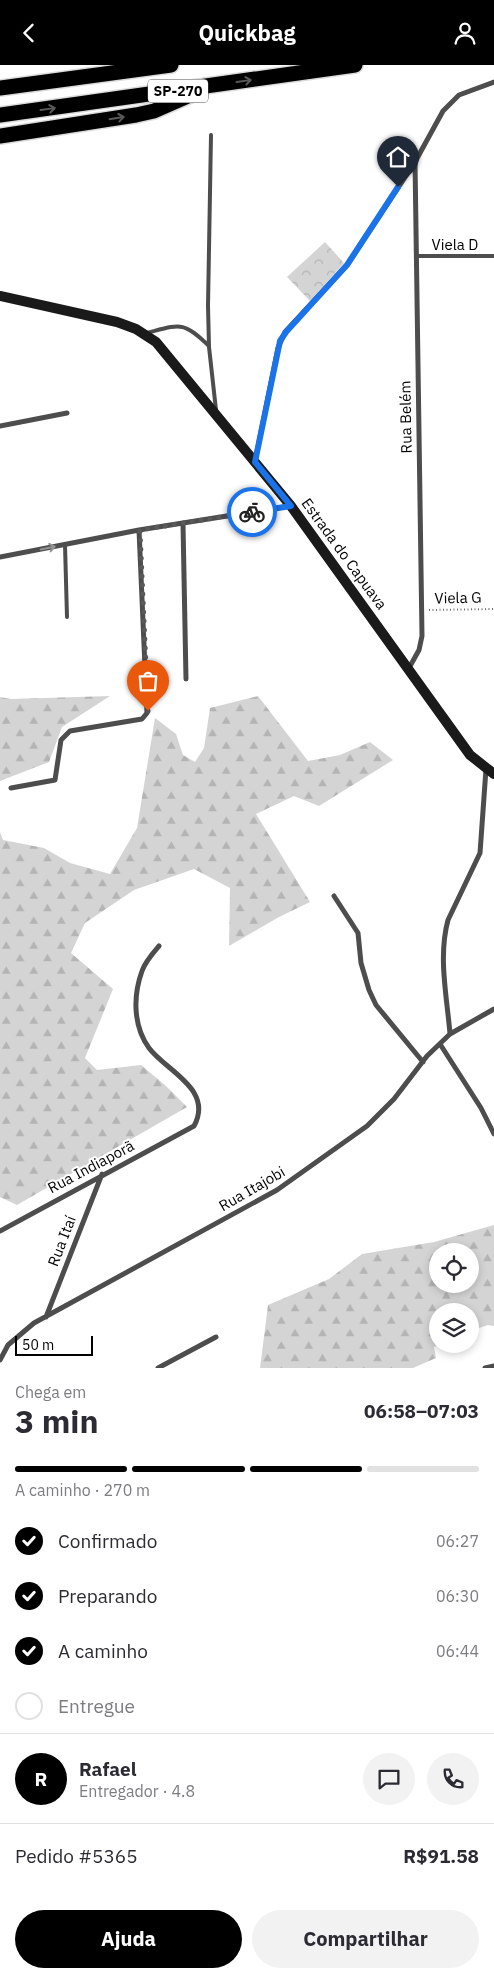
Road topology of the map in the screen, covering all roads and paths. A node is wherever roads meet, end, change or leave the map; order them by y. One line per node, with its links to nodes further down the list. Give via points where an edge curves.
1 (113, 65): 5 (street)
2 (171, 65): 5 (highway, SP-270)
3 (355, 65): 6 (highway, SP-270, one-way to 3)
4 (494, 82): 11 (street, via 458,95 450,103)
5 (25, 85): 7 (highway, SP-270)
6 (209, 87): 8 (highway, SP-270, one-way to 6); 10 (highway, one-way to 6, via 154,111)
7 (0, 88)
8 (0, 115)
9 (211, 135): 16 (lane)
10 (0, 136)
11 (415, 162): 12 (street, Rua Belém); 20 (street, via 347,265 280,341)
12 (416, 256): 13 (lane, Viela D); 27 (street, Rua Belém)
13 (494, 256)
14 (0, 296): 15 (street, Estrada do Capuava, via 117,322)
15 (144, 333): 16 (lane, via 185,327); 18 (street, Estrada do Capuava, via 156,342)
16 (209, 347): 18 (lane)
17 (67, 413): 19 (street)
18 (216, 414): 20 (street, Estrada do Capuava)
19 (0, 426)
20 (255, 462): 21 (street, Estrada do Capuava)
21 (291, 506): 22 (street); 29 (street, Estrada do Capuava)
22 (183, 524): 23 (street); 30 (street)
23 (140, 530): 24 (street); 32 (street, via 147,713 142,719 70,731 61,740 55,780)
24 (65, 545): 25 (street, one-way to 24); 28 (lane)
25 (0, 557)
26 (494, 609): 27 (path, Viela G)
27 (422, 610): 29 (street, Rua Belém, via 422,642)
28 (67, 617)
29 (409, 668): 31 (street, Estrada do Capuava, via 470,755)
30 (186, 679)
31 (490, 772): 36 (street, via 480,853 446,930 444,963)
32 (11, 788)
33 (334, 896): 38 (street, via 358,933 361,963 376,1005)
34 (159, 946): 40 (street, Rua Indiaporã, via 142,970 136,1002 138,1027 149,1047 188,1085 196,1099 198,1118 194,1127)
35 (494, 1009): 36 (street, Rua Itajobi)
36 (450, 1034): 37 (street, Rua Itajobi)
37 (440, 1044): 38 (street, Rua Itajobi); 39 (street)
38 (423, 1062): 42 (street, Rua Itajobi, via 394,1099 367,1126 278,1191)
39 (494, 1134)
40 (102, 1174): 41 (street, Rua Indiaporã); 42 (street, Rua Itaí)
41 (0, 1231)
42 (46, 1317): 44 (street, Rua Itajobi, via 8,1345)
43 (216, 1337): 46 (street)
44 (0, 1360)
45 (494, 1365): 47 (street)
46 (158, 1368)
47 (485, 1368)

